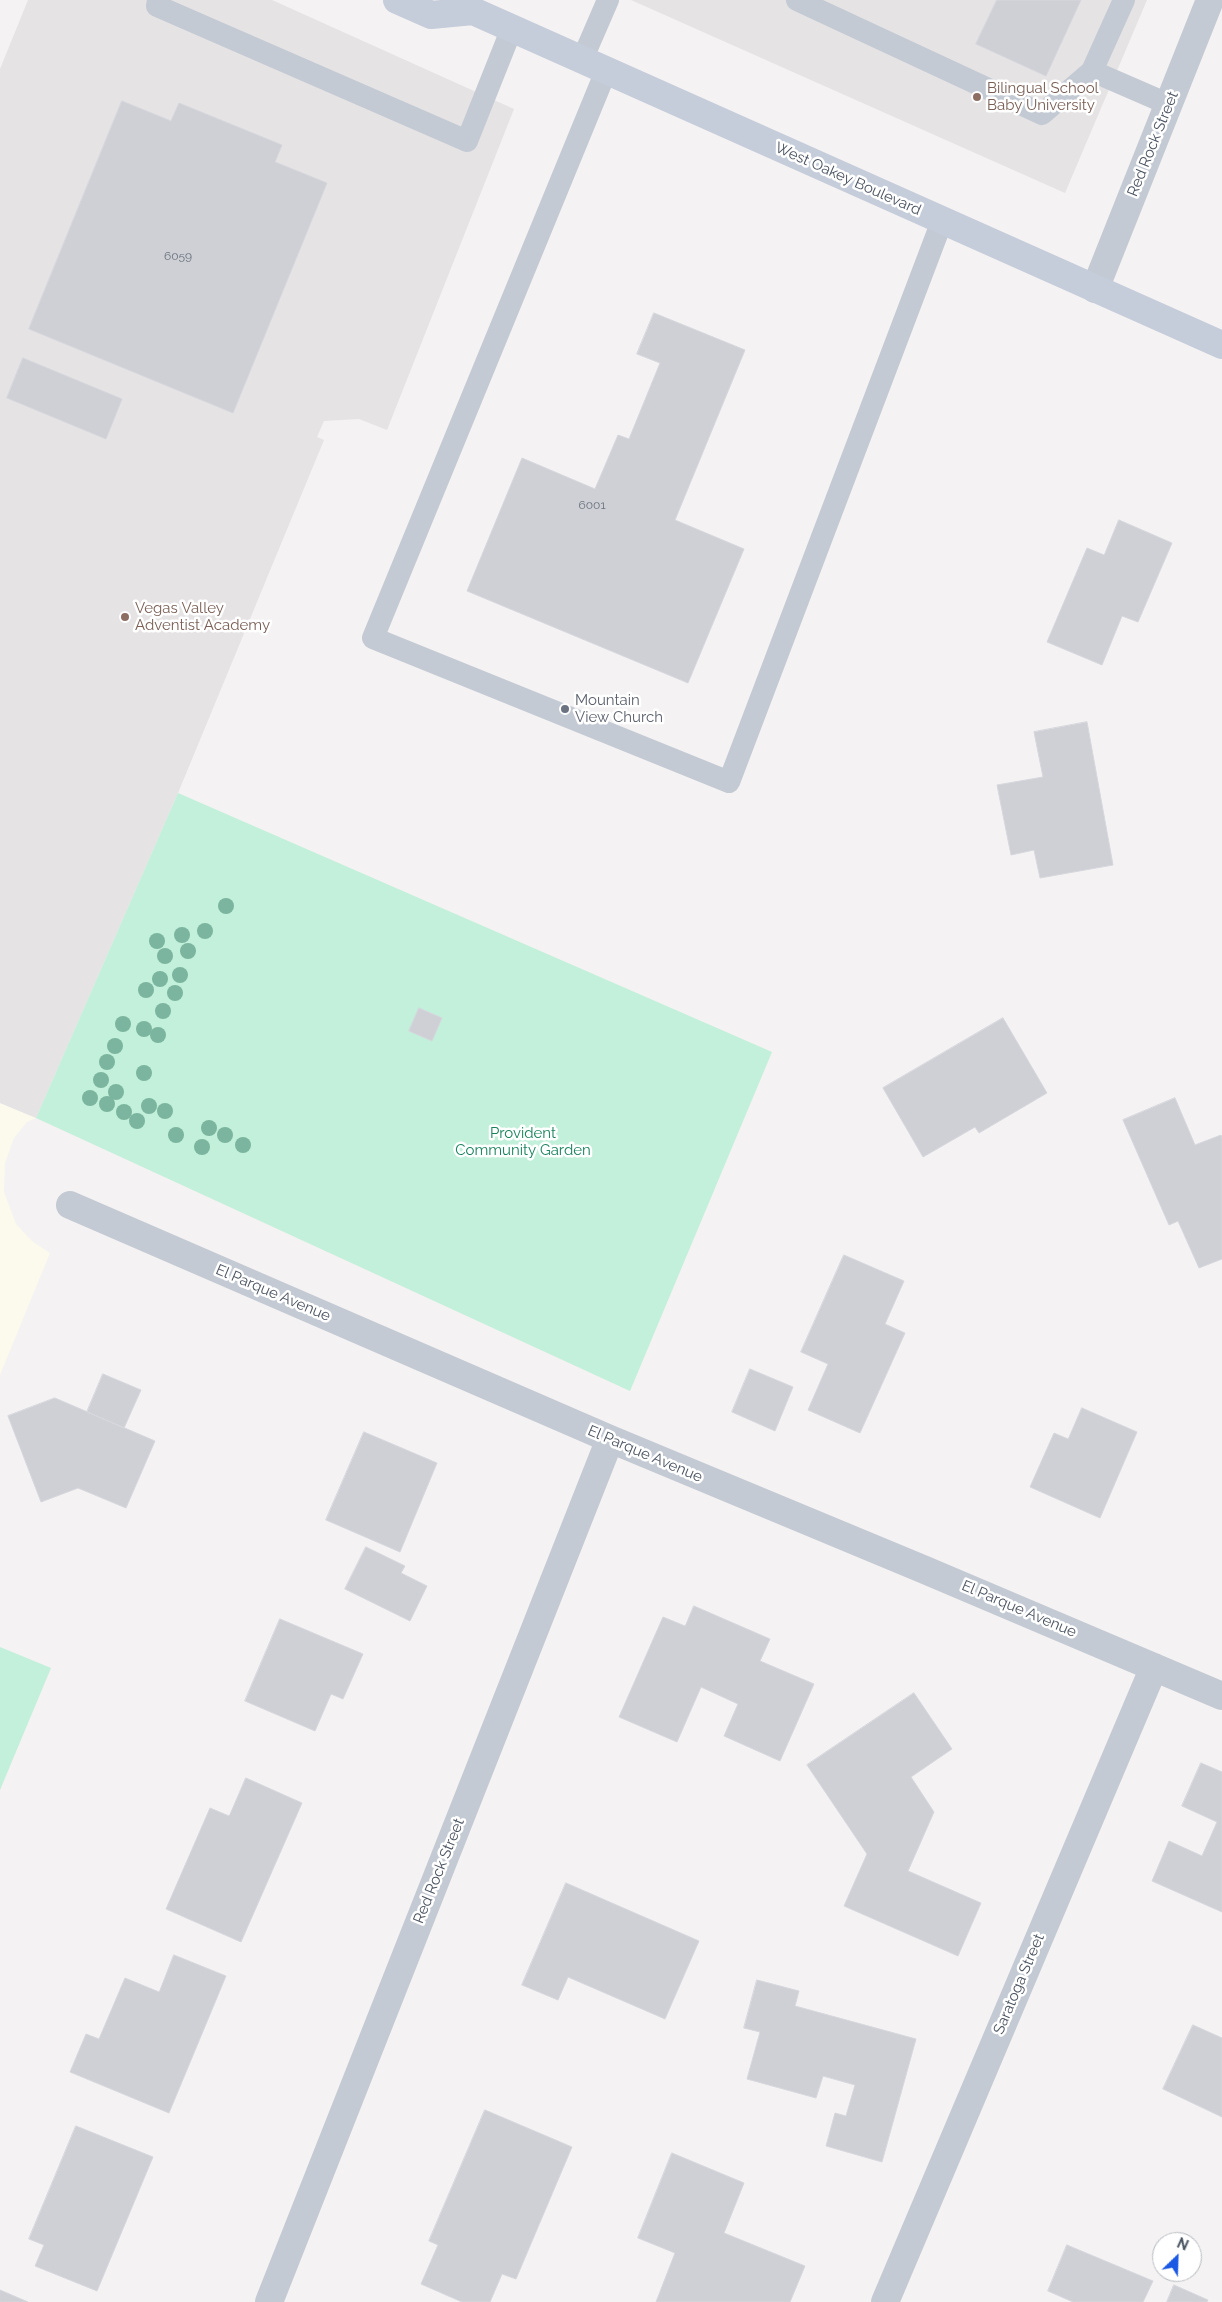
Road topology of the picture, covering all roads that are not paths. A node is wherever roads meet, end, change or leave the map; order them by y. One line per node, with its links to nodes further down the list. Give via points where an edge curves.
1 (158, 0): 8 (lane, via 157,6 467,142)
2 (397, 0): 7 (main road, West Oakey Boulevard, via 430,15)
3 (608, 0): 9 (lane)
4 (797, 0): 10 (lane, via 1042,114)
5 (1124, 0): 10 (lane)
6 (1210, 0): 11 (street, Red Rock Street)
7 (471, 6): 8 (main road, West Oakey Boulevard)
8 (512, 28): 9 (main road, West Oakey Boulevard)
9 (594, 65): 12 (main road, West Oakey Boulevard); 12 (lane, via 373,638 729,782)
10 (1092, 71): 11 (lane)
11 (1168, 104): 13 (street, Red Rock Street)
12 (942, 221): 13 (main road, West Oakey Boulevard)
13 (1096, 289): 14 (main road, West Oakey Boulevard)
14 (1222, 345)
15 (70, 1206): 16 (street, El Parque Avenue)
16 (610, 1440): 17 (street, El Parque Avenue); 19 (street, Red Rock Street)
17 (1154, 1667): 18 (street, El Parque Avenue); 20 (street, Saratoga Street)
18 (1222, 1696)
19 (269, 2302)
20 (885, 2302)

